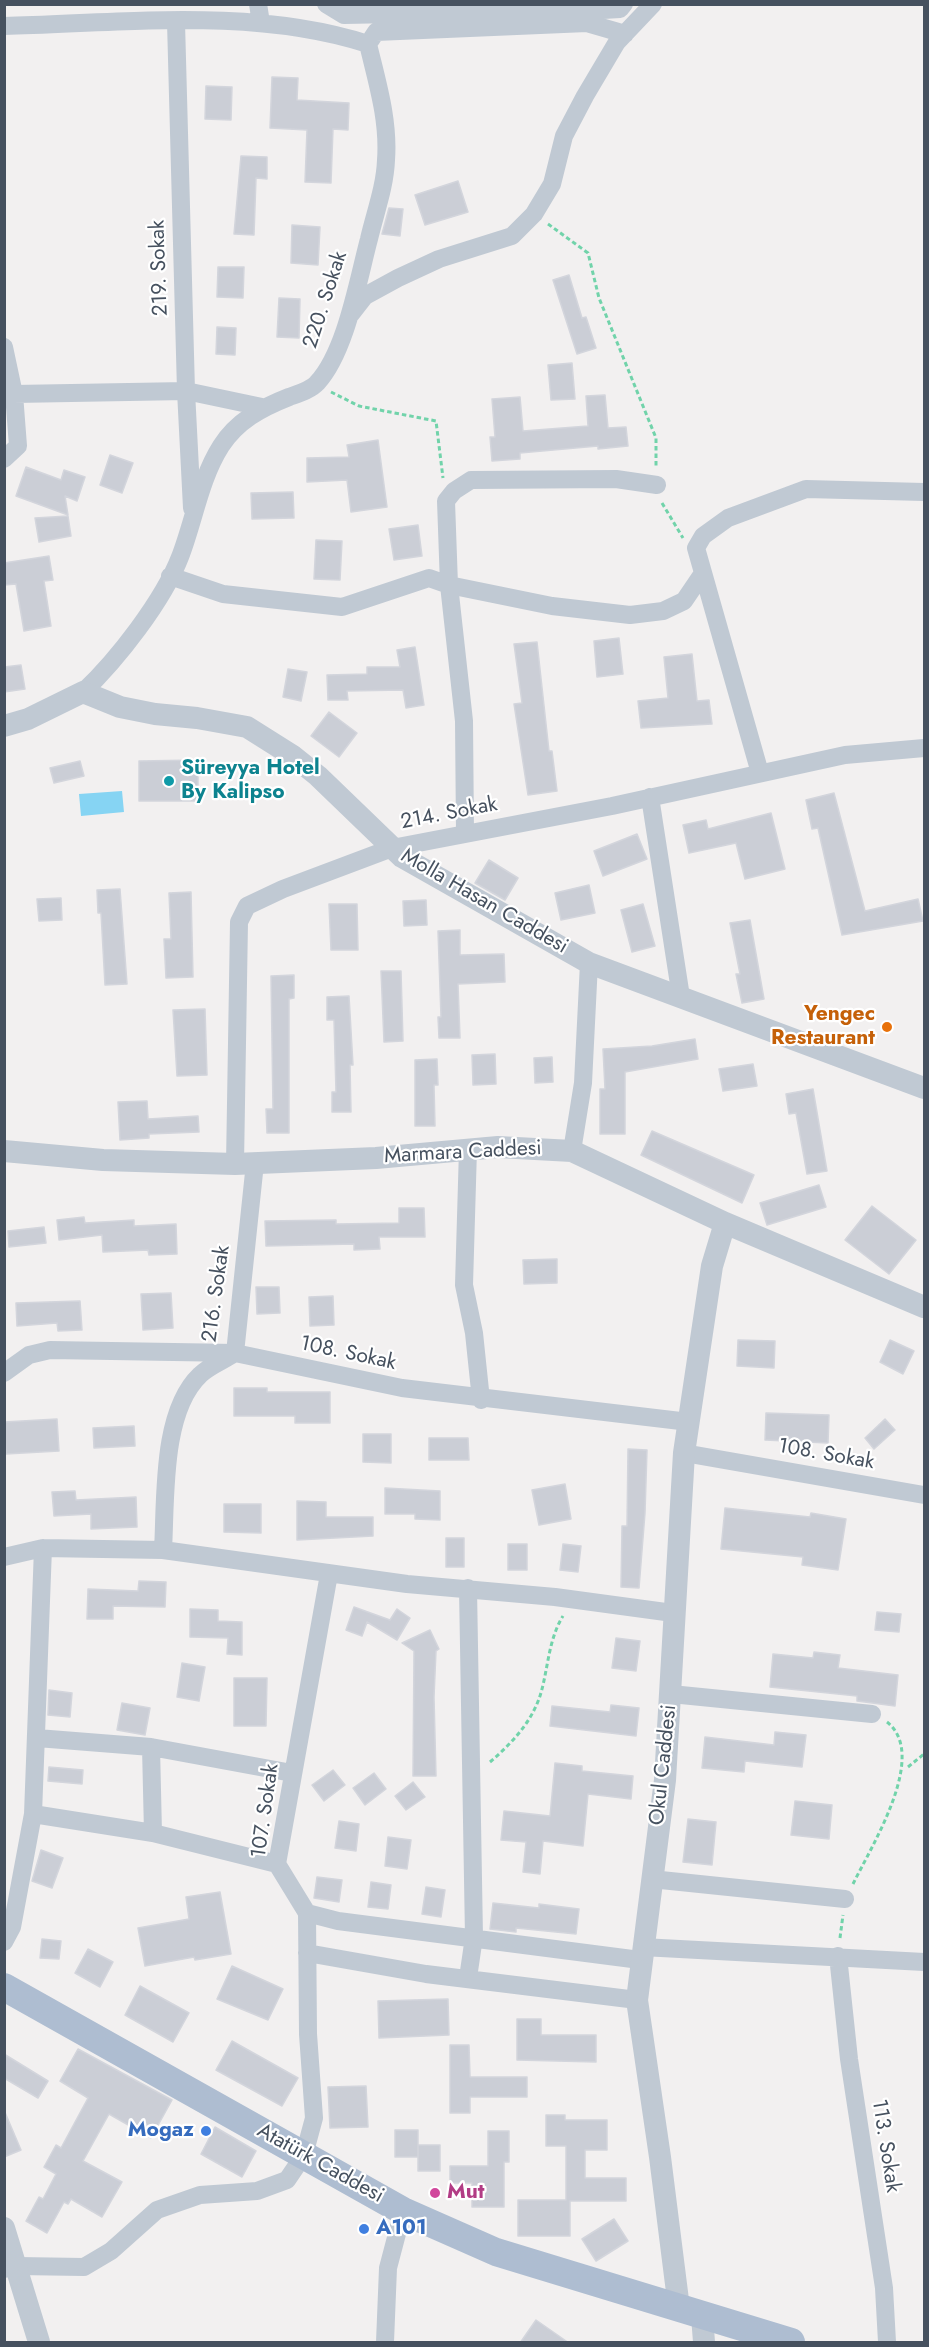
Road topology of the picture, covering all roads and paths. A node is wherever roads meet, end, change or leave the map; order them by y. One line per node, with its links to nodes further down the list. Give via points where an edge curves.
1 (258, 4): 7 (street)
2 (326, 4): 5 (street)
3 (624, 4): 5 (street, via 620,9 603,10)
4 (653, 4): 9 (street)
5 (344, 15): 10 (street)
6 (176, 22): 7 (street); 8 (street); 16 (street, 219. Sokak)
7 (261, 23): 10 (street)
8 (4, 26)
9 (625, 34): 11 (street, via 586,23 376,32); 12 (street, via 564,136 552,184)
10 (349, 38): 11 (street)
11 (368, 44): 13 (street, 220. Sokak, via 385,115 386,160)
12 (534, 214): 13 (street, via 512,236 439,259 365,296); 20 (path, via 588,253 599,298 656,438)
13 (348, 318): 15 (street, 220. Sokak, via 336,351)
14 (4, 347): 17 (street)
15 (316, 384): 18 (street); 22 (path, via 359,406 436,421)
16 (186, 391): 17 (street); 18 (street); 23 (street, 219. Sokak)
17 (14, 394): 19 (street, via 18,446)
18 (262, 407): 23 (street, via 238,425 220,447)
19 (4, 459)
20 (657, 485): 22 (street, via 616,479 471,480); 24 (path, via 661,501 680,535)
21 (924, 492): 24 (street, via 806,489 728,518 703,536)
22 (446, 501): 27 (street)
23 (193, 513): 26 (street, via 180,558)
24 (696, 548): 25 (street)
25 (703, 573): 27 (street, via 684,602 663,611 630,615 552,606); 31 (street)
26 (170, 576): 27 (street, via 222,594 342,608 429,578); 28 (street, via 106,670)
27 (449, 585): 33 (street, via 464,721)
28 (83, 692): 29 (street, via 28,719); 34 (street, Molla Hasan Caddesi, via 131,709 247,727 318,776)
29 (4, 726)
30 (924, 748): 31 (street, 214. Sokak, via 845,755)
31 (760, 773): 32 (street, 214. Sokak)
32 (650, 798): 33 (street, 214. Sokak); 36 (street)
33 (465, 833): 34 (street, 214. Sokak)
34 (392, 848): 35 (street, Molla Hasan Caddesi); 41 (street, 214. Sokak, via 247,906 239,922)
35 (589, 963): 36 (street, Molla Hasan Caddesi); 40 (street, via 583,1083)
36 (681, 997): 37 (street, Molla Hasan Caddesi)
37 (924, 1088)
38 (468, 1149): 40 (street, Marmara Caddesi); 41 (street, Marmara Caddesi, via 376,1158); 46 (street, via 464,1285)
39 (4, 1151): 41 (street, Marmara Caddesi, via 103,1160)
40 (572, 1151): 42 (street, Marmara Caddesi)
41 (245, 1163): 44 (street, 216. Sokak)
42 (725, 1223): 43 (street, Marmara Caddesi); 47 (street, Okul Caddesi, via 712,1266)
43 (924, 1307)
44 (235, 1353): 45 (street, 108. Sokak, via 50,1350 29,1355); 46 (street, 108. Sokak, via 402,1388); 51 (street, 216. Sokak, via 200,1375 175,1415 167,1473)
45 (4, 1373)
46 (482, 1400): 47 (street, 108. Sokak)
47 (689, 1422): 48 (street, Okul Caddesi)
48 (684, 1453): 49 (street, 108. Sokak); 56 (street, Okul Caddesi)
49 (924, 1495)
50 (43, 1548): 51 (street); 52 (street); 59 (street)
51 (164, 1550): 53 (street)
52 (4, 1557)
53 (329, 1574): 54 (street); 63 (street, 107. Sokak)
54 (468, 1588): 55 (street); 64 (street)
55 (573, 1599): 56 (street); 64 (path, via 559,1623 540,1698 516,1740)
56 (673, 1613): 57 (street, Okul Caddesi)
57 (671, 1694): 58 (street); 70 (street, Okul Caddesi, via 665,1780)
58 (872, 1714): 62 (path, via 890,1723 900,1734)
59 (37, 1738): 60 (street); 67 (street)
60 (151, 1747): 63 (street); 68 (street)
61 (924, 1754): 62 (path)
62 (908, 1767): 65 (path)
63 (292, 1773): 69 (street, 107. Sokak)
64 (472, 1777): 73 (street)
65 (906, 1779)
66 (903, 1790): 71 (path)
67 (33, 1814): 68 (street); 74 (street, via 12,1927)
68 (153, 1833): 69 (street)
69 (277, 1864): 72 (street, 107. Sokak)
70 (651, 1879): 71 (street); 76 (street, Okul Caddesi)
71 (845, 1899): 77 (path)
72 (307, 1913): 73 (street, via 338,1921); 75 (street)
73 (474, 1937): 76 (street); 79 (street)
74 (4, 1942)
75 (307, 1953): 79 (street); 82 (street, via 314,2118)
76 (641, 1953): 77 (street); 81 (street, Okul Caddesi)
77 (838, 1956): 78 (street); 90 (street, 113. Sokak, via 849,2059 884,2288)
78 (924, 1962)
79 (468, 1978): 81 (street)
80 (4, 1987): 82 (main road, Atatürk Caddesi)
81 (637, 2000): 86 (street, Okul Caddesi, via 660,2157)
82 (304, 2155): 83 (main road, Atatürk Caddesi); 85 (street, via 287,2180 257,2191 200,2195 157,2210 111,2251 84,2267)
83 (403, 2211): 86 (main road, Atatürk Caddesi, via 496,2252); 88 (street, via 388,2268)
84 (4, 2228): 85 (street)
85 (11, 2267): 87 (street)
86 (695, 2322): 89 (main road, Atatürk Caddesi)
87 (39, 2343)
88 (385, 2343)
89 (791, 2343)
90 (887, 2343)

